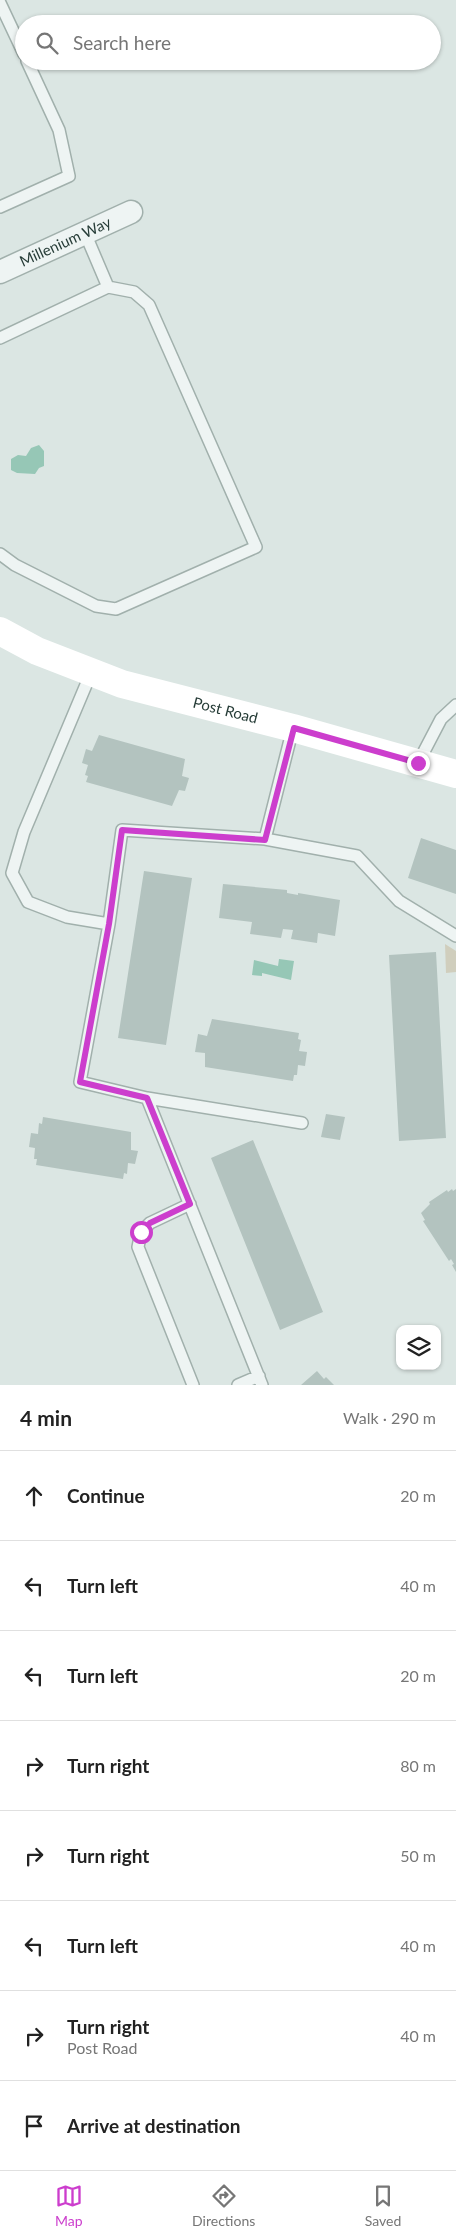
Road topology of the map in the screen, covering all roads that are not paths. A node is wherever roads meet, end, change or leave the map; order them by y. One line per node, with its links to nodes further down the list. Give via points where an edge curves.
1 (0, 4): 2 (lane)
2 (15, 35)
3 (31, 70): 4 (lane, via 59,130 69,176)
4 (0, 207)
5 (131, 212): 6 (street, Millenium Way)
6 (85, 233): 7 (street, Millenium Way); 8 (lane)
7 (0, 272)
8 (108, 287): 9 (lane); 10 (lane, via 134,292 148,305 256,547 116,609 96,606 15,565)
9 (0, 338)
10 (0, 554)
11 (0, 631): 12 (street, Post Road, via 37,651)
12 (91, 673): 14 (street, Post Road, via 122,684); 18 (lane, via 24,832 12,873 28,902 67,917)
13 (456, 705): 15 (lane, via 441,719)
14 (294, 728): 15 (street, Post Road); 17 (lane)
15 (418, 763): 16 (street, Post Road)
16 (456, 774)
17 (265, 840): 18 (lane, via 122,830); 19 (lane, via 357,856 399,902)
18 (109, 924): 20 (lane, via 80,1082)
19 (456, 936)
20 (147, 1098): 21 (lane); 22 (lane)
21 (302, 1123)
22 (190, 1204): 23 (lane); 24 (lane, via 150,1223 141,1232 138,1247)
23 (260, 1381): 25 (lane)
24 (194, 1385)
25 (238, 1385)

